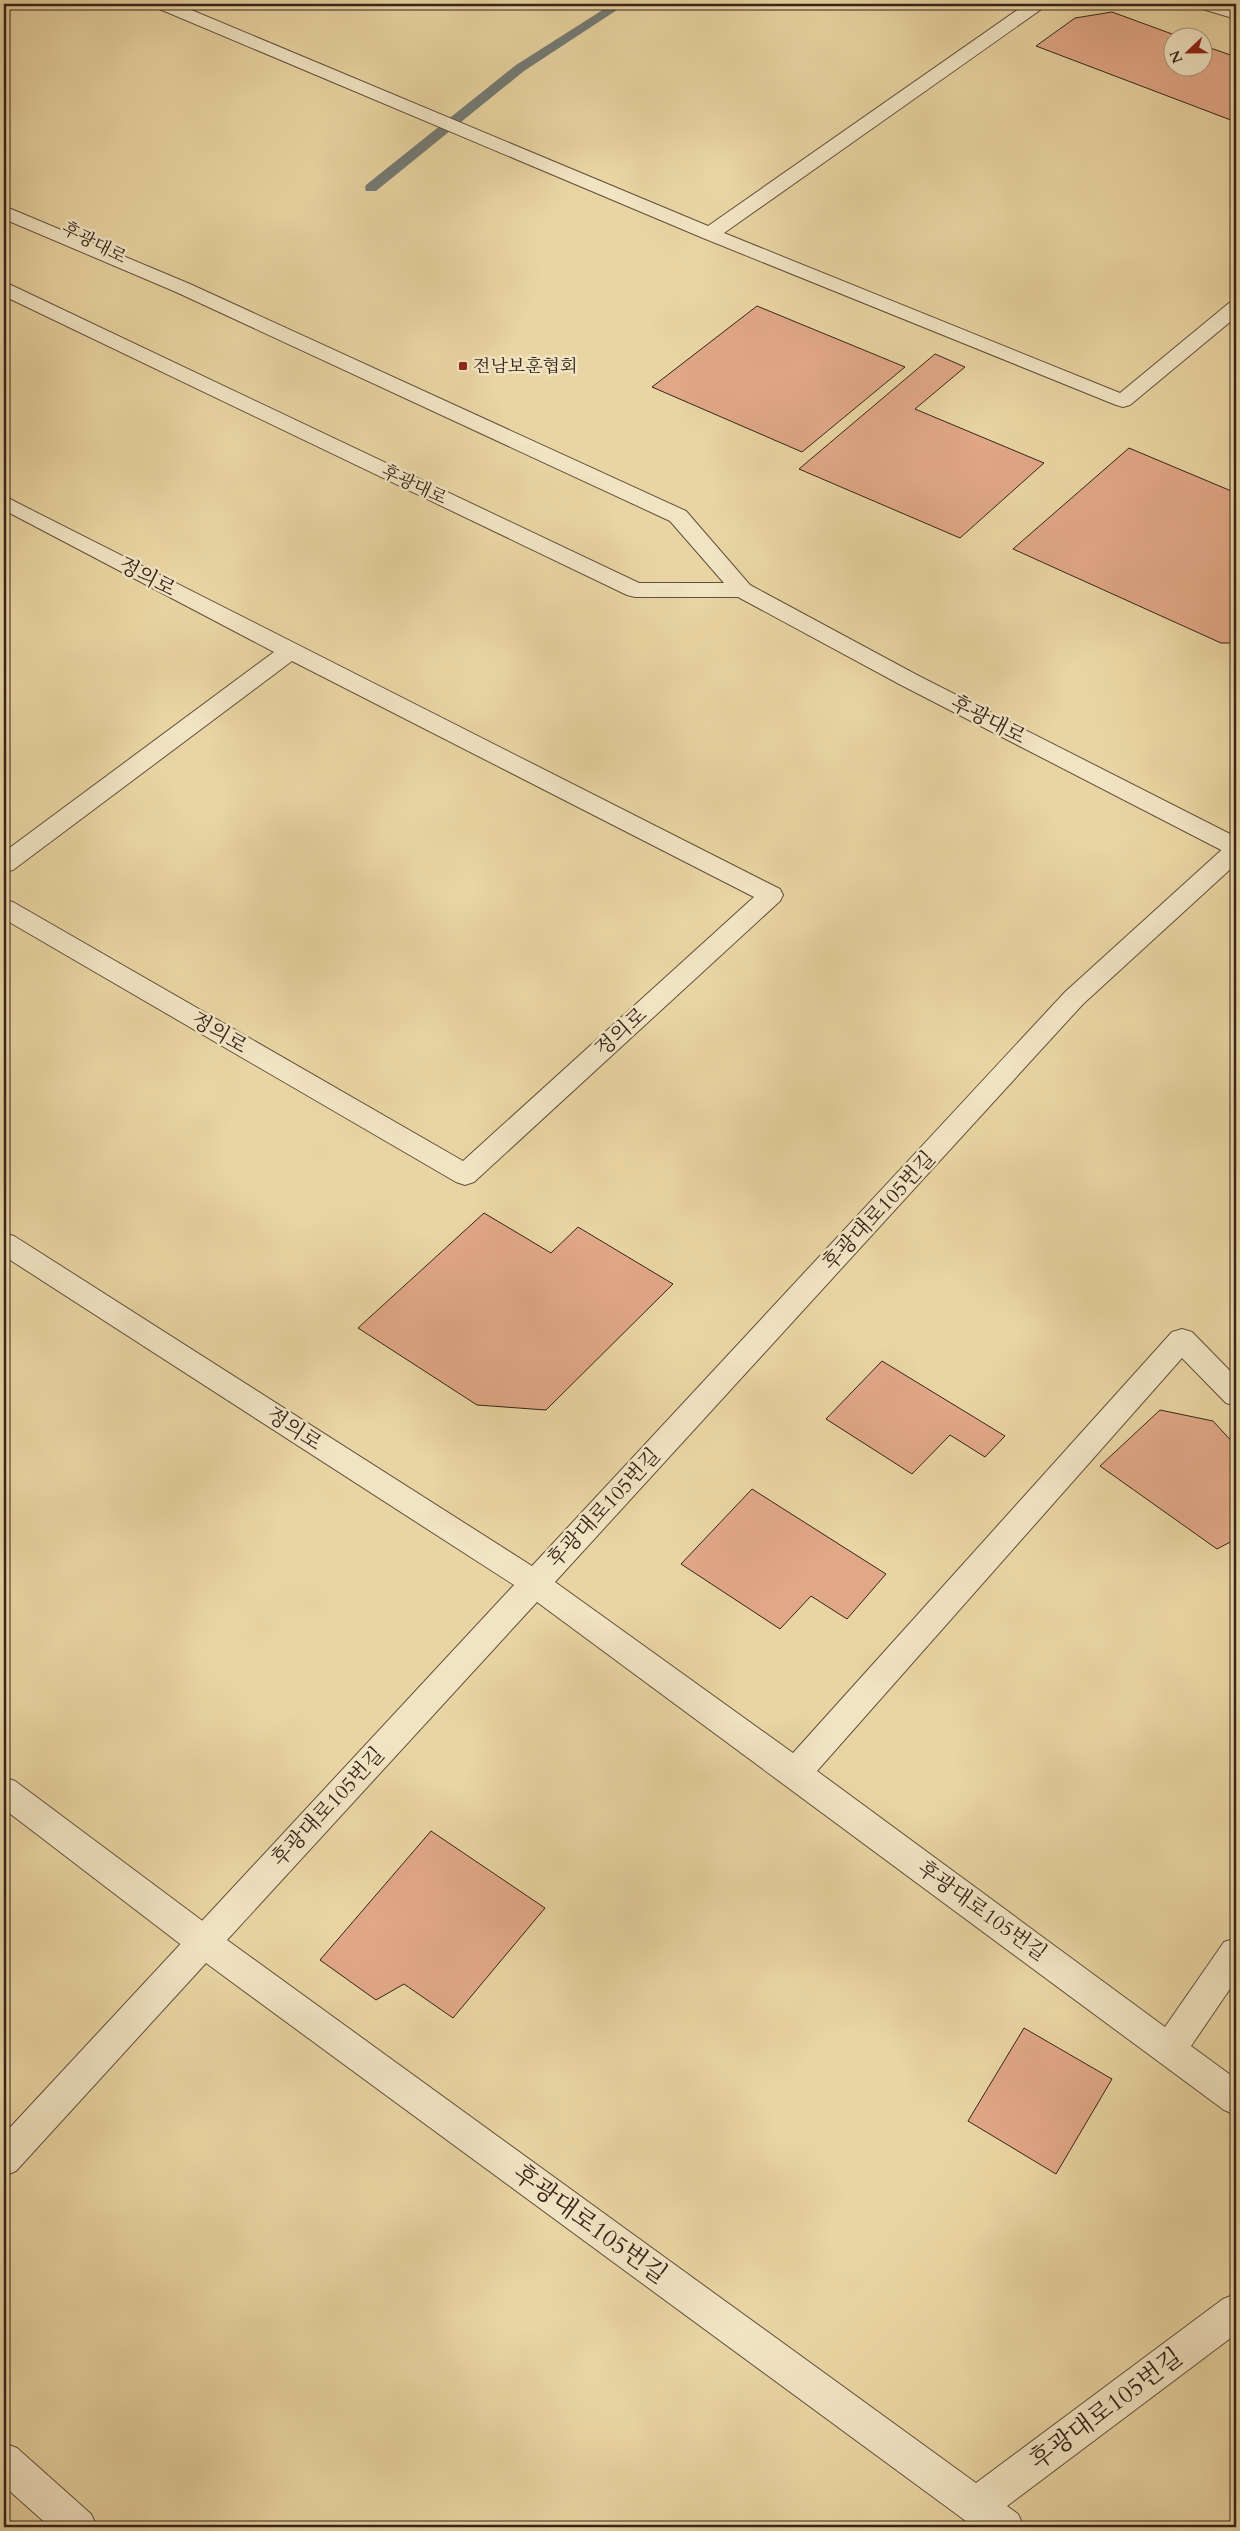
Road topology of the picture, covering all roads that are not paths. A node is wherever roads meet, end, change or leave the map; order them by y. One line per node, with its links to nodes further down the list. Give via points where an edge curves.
1 (164, 4): 5 (street)
2 (200, 4): 5 (street)
3 (1037, 4): 9 (street)
4 (1205, 4): 6 (street)
5 (184, 12): 9 (street)
6 (1236, 14)
7 (4, 198): 10 (street, 후광대로)
8 (4, 212): 10 (street, 후광대로)
9 (710, 234): 13 (street, via 1123,401)
10 (183, 288): 16 (street, 후광대로, via 678,516)
11 (4, 289): 14 (street, 후광대로)
12 (4, 295): 14 (street, 후광대로)
13 (1236, 307)
14 (97, 334): 16 (street, 후광대로, via 635,590)
15 (4, 502): 17 (street, 정의로)
16 (742, 590): 18 (street, 후광대로)
17 (290, 651): 20 (street); 21 (street, 정의로, via 771,894 465,1175)
18 (1236, 847)
19 (1236, 851): 24 (street, 후광대로105번길, via 1074,998)
20 (4, 864)
21 (4, 908)
22 (4, 1243): 24 (street, 정의로)
23 (1236, 1395): 25 (street, via 1182,1340)
24 (534, 1584): 25 (street, 후광대로105번길); 27 (street, 후광대로105번길)
25 (795, 1774): 29 (street, 후광대로105번길)
26 (4, 1791): 27 (street)
27 (204, 1942): 31 (street, 후광대로105번길); 34 (street, 후광대로105번길)
28 (1236, 1953): 29 (street)
29 (1169, 2049): 30 (street, 후광대로105번길)
30 (1236, 2099)
31 (4, 2159)
32 (1236, 2312): 34 (street, 후광대로105번길)
33 (4, 2461): 35 (street)
34 (976, 2506): 36 (street, 후광대로105번길)
35 (78, 2527)
36 (1005, 2527)

